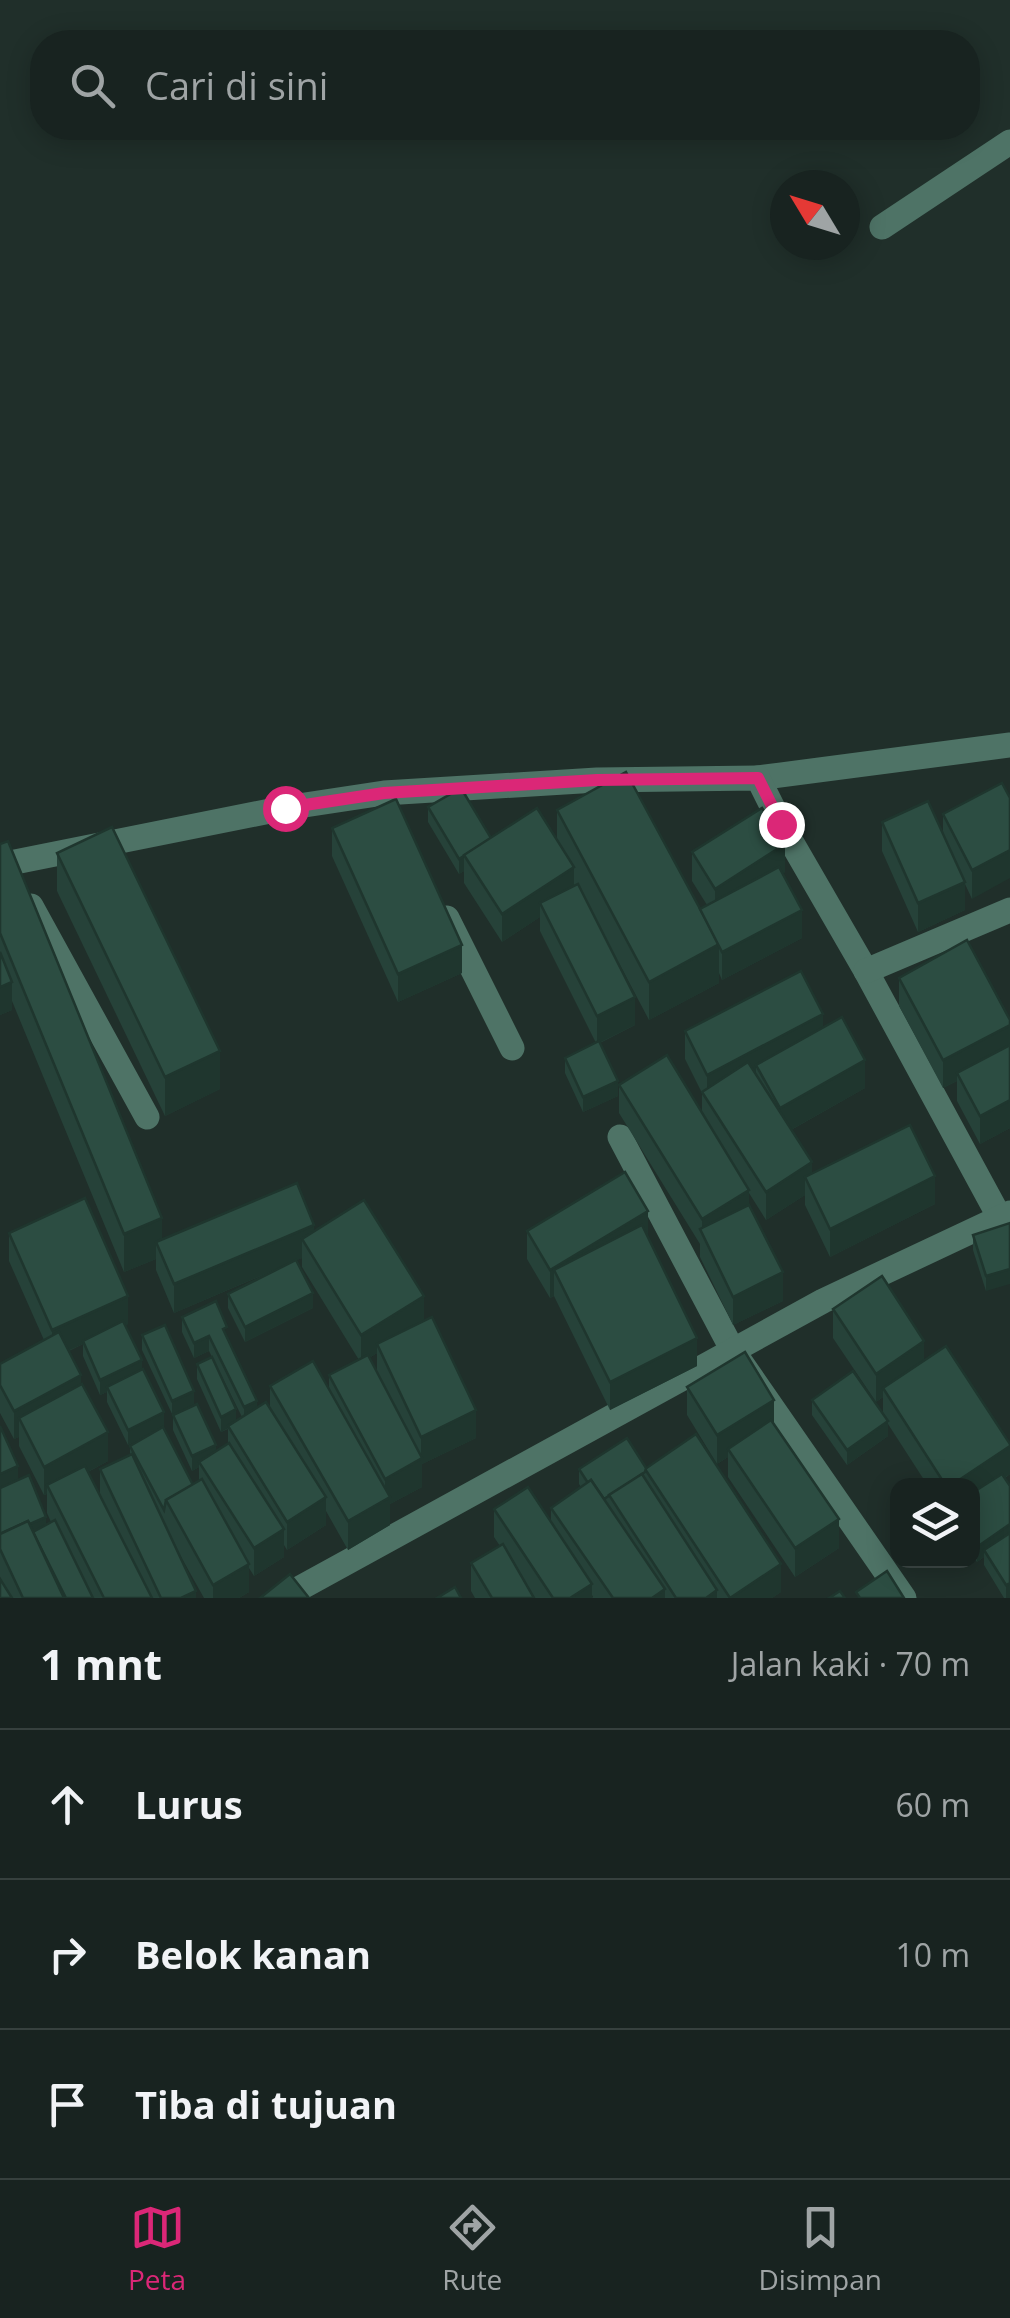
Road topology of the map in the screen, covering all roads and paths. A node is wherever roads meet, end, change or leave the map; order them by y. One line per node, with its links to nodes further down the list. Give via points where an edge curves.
1 (1010, 142): 2 (street)
2 (882, 227)
3 (1010, 745): 4 (street)
4 (763, 788): 5 (street, via 597,780 392,808 285,808); 8 (street)
5 (13, 876): 10 (street)
6 (437, 899): 9 (street)
7 (1010, 910): 8 (street)
8 (866, 971): 12 (street)
9 (512, 1048)
10 (147, 1117)
11 (620, 1138): 13 (street)
12 (1005, 1215): 13 (street)
13 (734, 1351): 14 (street); 15 (street)
14 (298, 1594)
15 (904, 1598)

